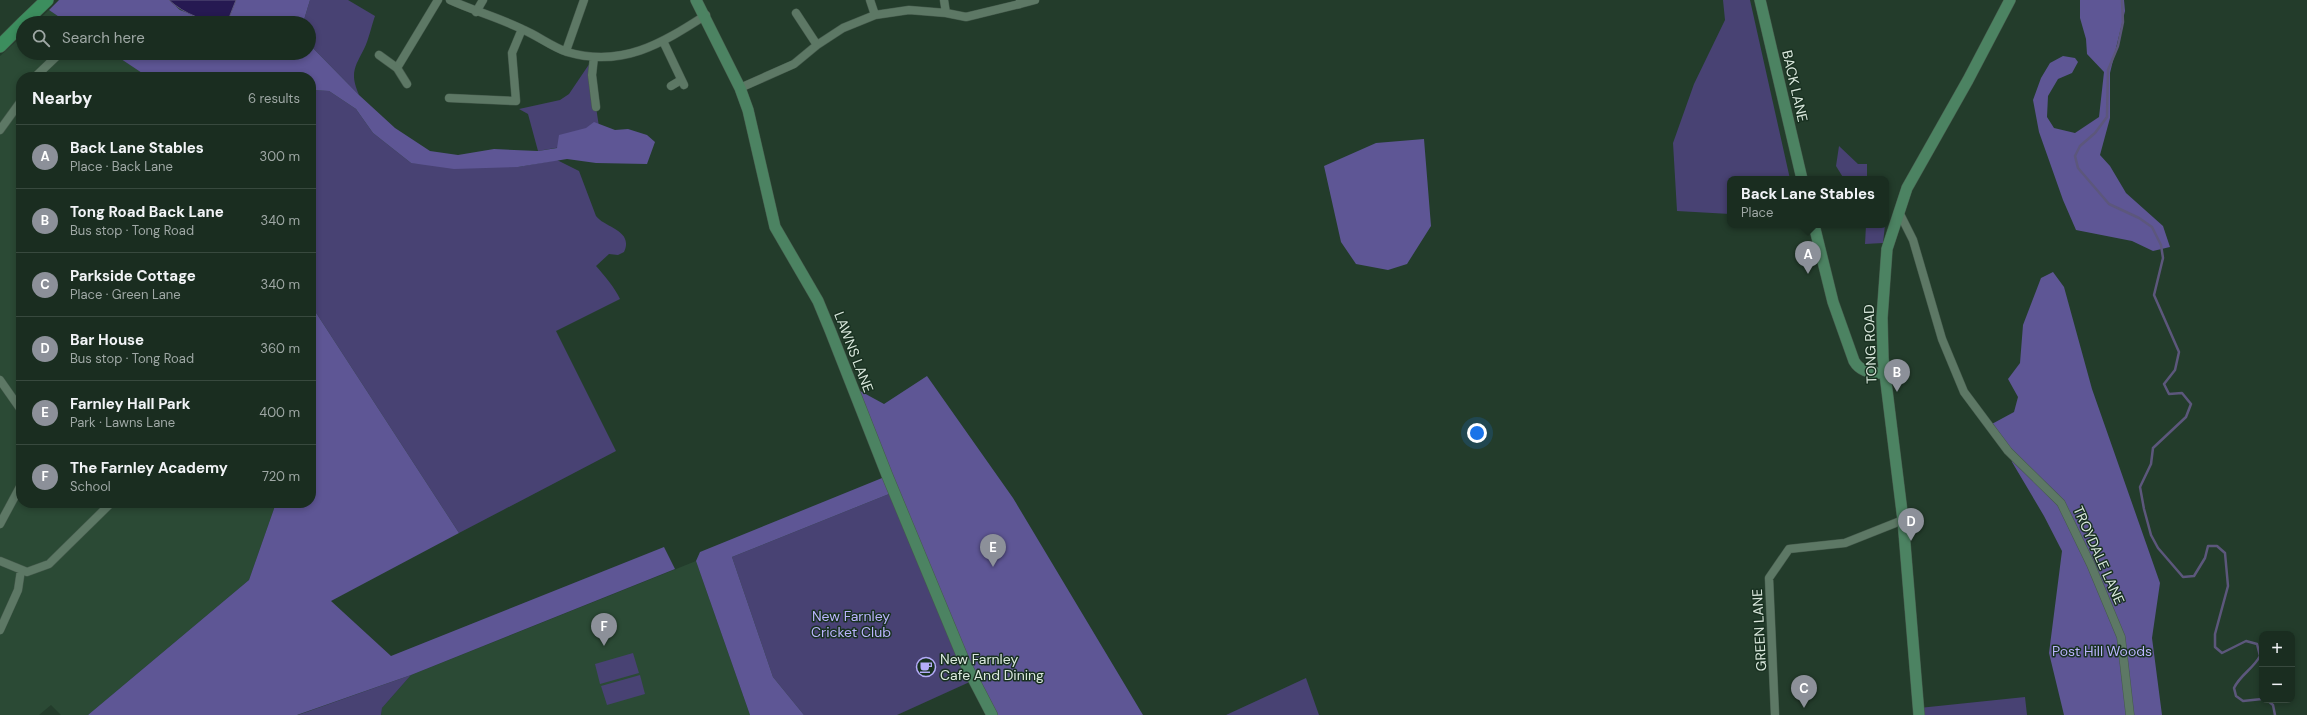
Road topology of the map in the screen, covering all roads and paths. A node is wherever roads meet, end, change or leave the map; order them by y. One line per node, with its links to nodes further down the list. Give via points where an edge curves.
1 (47, 0): 18 (main road)
2 (438, 0): 28 (street)
3 (450, 0): 13 (street)
4 (483, 0): 13 (street)
5 (584, 0): 24 (street)
6 (696, 0): 16 (street, LAWNS LANE)
7 (870, 0): 17 (street)
8 (944, 0): 15 (street)
9 (1035, 0): 12 (street)
10 (1760, 0): 37 (street, BACK LANE)
11 (2010, 0): 38 (street, TONG ROAD, via 1907,188)
12 (1020, 2): 15 (street, via 966,17)
13 (476, 12): 19 (street)
14 (796, 13): 22 (street)
15 (946, 13): 17 (street, via 909,10)
16 (706, 15): 21 (street); 32 (street, LAWNS LANE)
17 (875, 15): 22 (street, via 843,28)
18 (30, 16)
19 (522, 29): 24 (street); 33 (street, via 512,53 516,101)
20 (16, 30): 23 (main road)
21 (663, 41): 26 (street, via 631,55); 31 (street, via 682,83)
22 (817, 45): 32 (street, via 794,64)
23 (0, 46)
24 (566, 51): 26 (street)
25 (379, 55): 28 (street)
26 (594, 57): 34 (street, via 592,75)
27 (53, 60): 29 (street)
28 (397, 68): 30 (street)
29 (40, 72)
30 (407, 84)
31 (671, 86)
32 (740, 88): 50 (street, LAWNS LANE, via 748,110 775,227 818,302 966,664)
33 (449, 98)
34 (596, 107)
35 (16, 108): 36 (street)
36 (0, 130)
37 (1801, 176)
38 (1899, 212): 40 (street, TONG ROAD, via 1887,249 1882,318); 53 (street, TROYDALE LANE, via 1913,240 1942,339 1964,392 2008,451 2061,503 2091,565 2121,637)
39 (1815, 228): 40 (street, via 1833,302 1854,361 1866,372)
40 (1885, 374): 45 (street, TONG ROAD)
41 (0, 380): 42 (street)
42 (16, 403)
43 (16, 494): 46 (street)
44 (106, 508): 48 (street, via 49,564 27,572)
45 (1903, 520): 51 (street, GREEN LANE, via 1845,543 1789,549 1769,578); 52 (street, TONG ROAD)
46 (0, 524)
47 (0, 561): 48 (street)
48 (21, 570): 49 (street, via 18,590)
49 (0, 630)
50 (992, 715)
51 (1775, 715)
52 (1919, 715)
53 (2130, 715)

